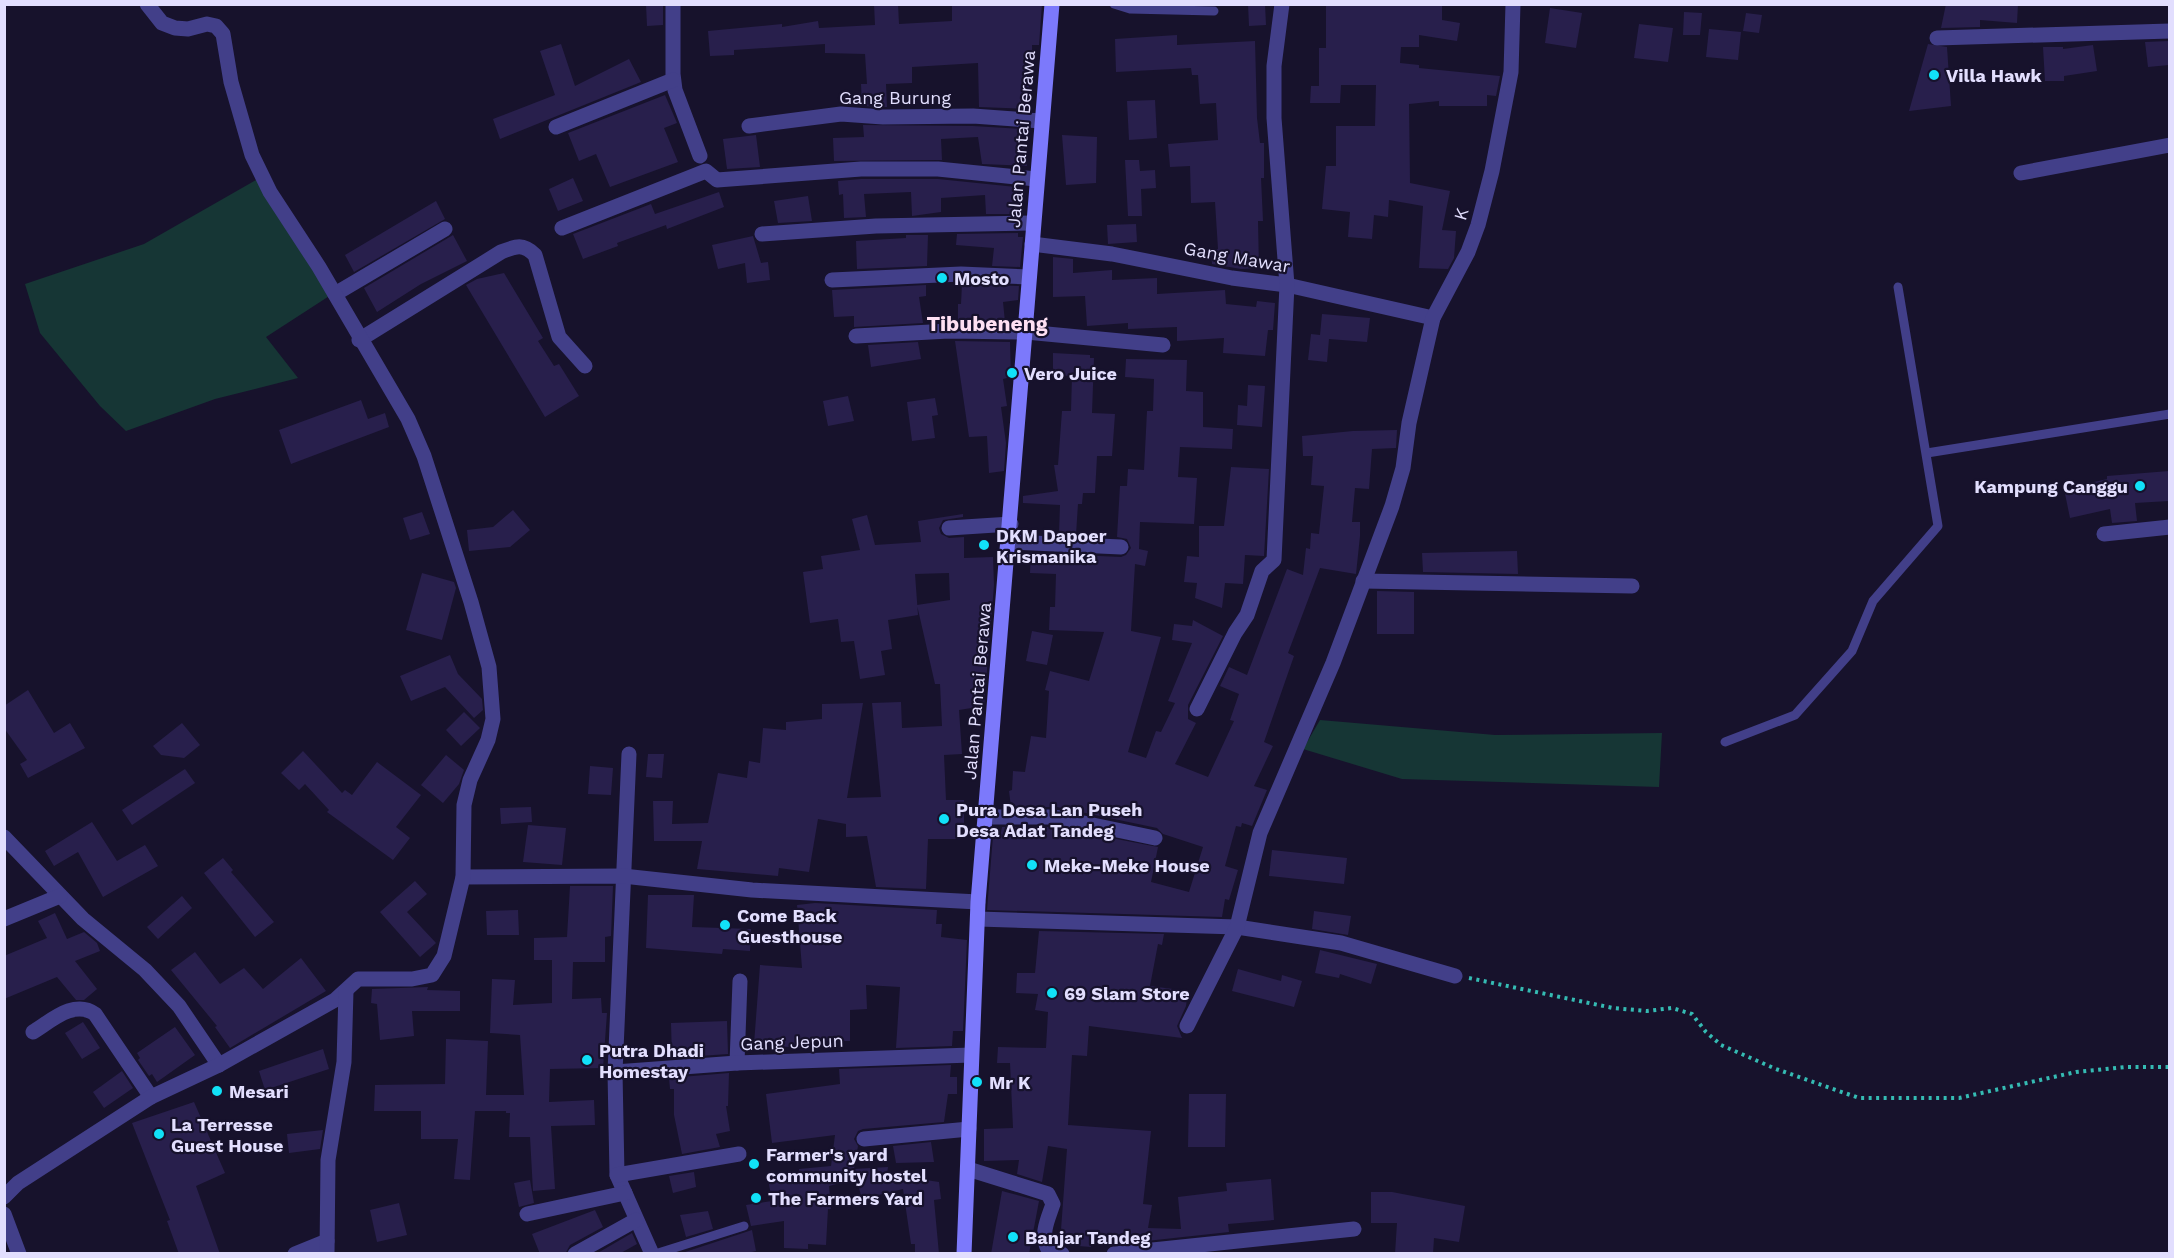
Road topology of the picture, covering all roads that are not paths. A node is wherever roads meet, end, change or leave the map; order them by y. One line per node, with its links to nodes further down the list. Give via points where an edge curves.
1 (147, 4): 27 (street, via 162,23 188,29 207,24 216,26 223,34 231,82 252,155 270,192)
2 (673, 4): 10 (street)
3 (1052, 4): 11 (street, Jalan Pantai Berawa)
4 (1114, 4): 7 (lane, via 1130,9)
5 (1282, 4): 25 (street, via 1274,66 1274,118)
6 (1513, 4): 28 (street, K, via 1511,72 1478,225)
7 (1214, 11)
8 (2169, 31): 9 (street)
9 (1937, 38)
10 (674, 80): 13 (street); 15 (street)
11 (1041, 121): 12 (street, Gang Burung, via 841,114); 17 (street, Jalan Pantai Berawa)
12 (749, 126)
13 (556, 127)
14 (2169, 145): 16 (street)
15 (700, 156)
16 (2021, 173)
17 (1036, 180): 18 (street, Jalan Pantai Berawa); 19 (street, via 938,169 861,169 717,180 706,171)
18 (1033, 223): 21 (street, via 876,226); 22 (street, Jalan Pantai Berawa)
19 (562, 228)
20 (445, 229): 27 (street)
21 (762, 234)
22 (1032, 244): 23 (street, Jalan Pantai Berawa); 25 (street, Gang Mawar)
23 (1029, 277): 24 (street, via 961,274); 29 (street, Jalan Pantai Berawa)
24 (832, 280)
25 (1287, 285): 28 (street, Gang Mawar); 44 (street, via 1274,560 1262,571 1247,615)
26 (1898, 287): 35 (lane)
27 (335, 294): 31 (street)
28 (1433, 318): 42 (street, K, via 1403,468)
29 (1026, 332): 30 (street); 32 (street); 36 (street, Jalan Pantai Berawa)
30 (856, 336)
31 (360, 340): 33 (street, via 501,252 526,247 535,255 559,337); 51 (street, via 408,419 424,456 489,667 493,719 464,805)
32 (1163, 345)
33 (585, 366)
34 (2169, 414): 35 (lane)
35 (1927, 453): 45 (lane, via 1938,526 1873,601 1852,651 1795,715)
36 (1011, 524): 38 (street); 40 (street, Jalan Pantai Berawa)
37 (2169, 527): 39 (street)
38 (949, 528)
39 (2104, 534)
40 (1010, 542): 41 (street); 47 (street, Jalan Pantai Berawa)
41 (1121, 547)
42 (1363, 581): 43 (street); 56 (street, K, via 1333,663 1260,833)
43 (1632, 586)
44 (1197, 709)
45 (1725, 741)
46 (629, 754): 50 (street)
47 (985, 817): 49 (street, via 1054,817); 53 (street, Jalan Pantai Berawa)
48 (4, 837): 52 (street)
49 (1155, 838)
50 (623, 876): 51 (street); 53 (street, via 752,890); 65 (street)
51 (463, 877): 59 (street, via 444,956 432,975 412,979 366,977)
52 (60, 896): 54 (street); 64 (street, via 146,970 179,1006)
53 (978, 902): 55 (street, Jalan Pantai Berawa)
54 (4, 919)
55 (978, 919): 56 (street); 62 (street, Jalan Pantai Berawa)
56 (1237, 927): 57 (street, via 1341,943); 60 (street, K)
57 (1455, 976)
58 (740, 981): 63 (street)
59 (346, 991): 64 (street); 79 (street, via 344,1062 328,1160)
60 (1187, 1026)
61 (33, 1032): 66 (street, via 75,1008 88,1009)
62 (971, 1055): 63 (street, Gang Jepun); 67 (street, Jalan Pantai Berawa)
63 (737, 1063): 65 (street, Gang Jepun)
64 (219, 1065): 66 (street)
65 (615, 1072): 71 (street)
66 (151, 1097): 73 (street, via 18,1183)
67 (969, 1129): 68 (street); 70 (street, Jalan Pantai Berawa)
68 (864, 1139)
69 (739, 1154): 71 (street)
70 (968, 1169): 84 (street, Jalan Pantai Berawa); 85 (street, via 1048,1194 1053,1204 1045,1242 1048,1249)
71 (617, 1175): 72 (street)
72 (625, 1193): 75 (street); 76 (street)
73 (4, 1197)
74 (4, 1214): 80 (street)
75 (527, 1214)
76 (636, 1220): 82 (street); 83 (street)
77 (744, 1226): 83 (lane)
78 (1354, 1229): 86 (street)
79 (327, 1247): 81 (street)
80 (20, 1254)
81 (295, 1254)
82 (575, 1254)
83 (653, 1254)
84 (964, 1254)
85 (1062, 1254)
86 (1114, 1254)

